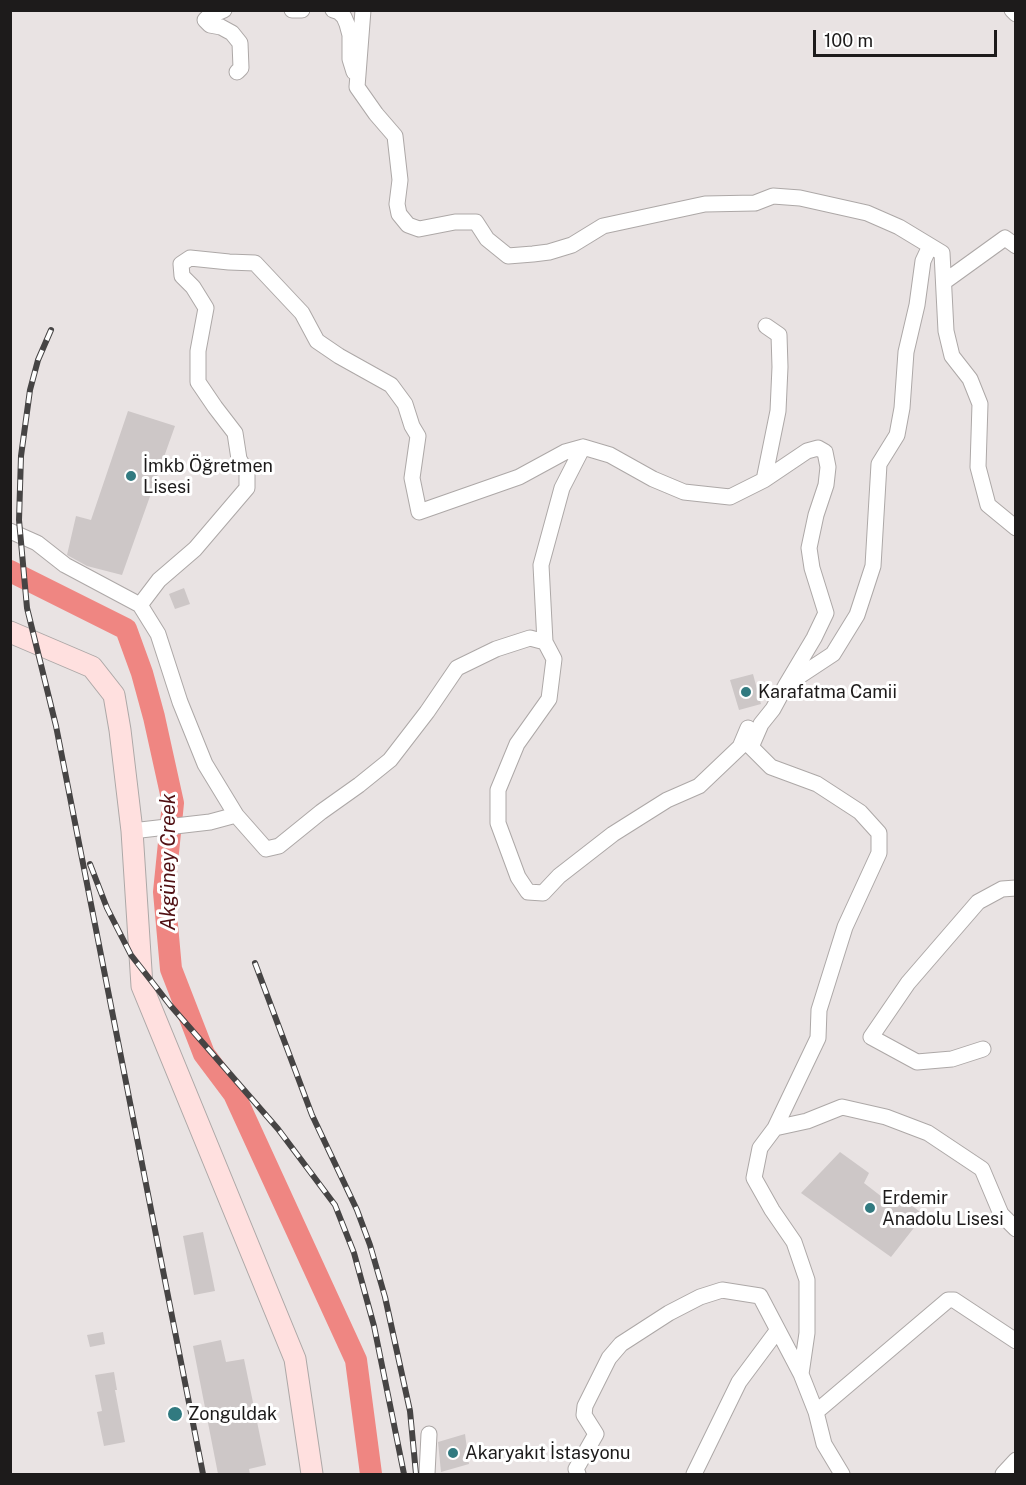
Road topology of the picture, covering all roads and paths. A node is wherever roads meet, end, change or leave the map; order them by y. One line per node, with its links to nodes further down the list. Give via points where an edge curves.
1 (224, 10): 8 (street, via 205,21 231,33 240,43 241,68)
2 (292, 10): 3 (street)
3 (303, 10)
4 (333, 10): 9 (street, via 347,24)
5 (363, 10): 9 (street)
6 (1012, 10): 7 (street)
7 (1016, 14)
8 (237, 72)
9 (357, 87): 10 (street, via 395,136 400,180 397,204 408,225 419,229 476,222 487,239 508,256 565,248 603,226 705,204 755,203 773,196 867,213 900,226)
10 (930, 246): 12 (street, via 942,253); 21 (street, via 923,261 906,352 897,435 879,464 873,567 857,615 833,654)
11 (1016, 246): 12 (street, via 1005,238)
12 (945, 282): 16 (street, via 946,332 952,356 970,379 980,404 978,467 988,506)
13 (766, 326): 15 (street, via 779,335 780,368 778,411)
14 (583, 447): 15 (street, via 610,455 684,492 730,497); 18 (street, via 565,452 519,477 419,512 412,478 418,436 405,404 391,385 317,341 302,313 255,263 190,258 181,264 182,276 206,308 198,351 198,382 235,433 239,459 248,473 247,488 195,549 159,579); 20 (street, via 562,488 541,565)
15 (764, 480): 21 (street, via 807,451 818,448 825,452 826,485 809,548 826,613)
16 (1016, 528)
17 (10, 531): 18 (street)
18 (140, 605): 23 (street, via 158,634 205,764)
19 (10, 632): 24 (street, via 92,667 114,695)
20 (545, 642): 22 (street, via 554,659 549,699 517,744 498,790 498,823 518,877 528,892 543,893 613,834 667,800 699,786 740,747 750,725); 23 (street, via 530,638 458,668 390,760 279,846 266,849)
21 (786, 685): 22 (street)
22 (762, 724): 27 (street, via 751,747 771,767 818,784 860,812 879,833 879,853 845,927 819,1010 818,1038)
23 (236, 815): 24 (street, via 186,826)
24 (132, 831): 35 (street, via 142,986 295,1359)
25 (1016, 888): 26 (street, via 1002,889 978,902 908,983 871,1037 917,1062 952,1059)
26 (983, 1049)
27 (775, 1128): 28 (street, via 807,1122 842,1107 886,1117 928,1133 982,1169 1001,1214); 31 (street, via 760,1148 754,1178 794,1242 807,1280 807,1333)
28 (1016, 1229)
29 (777, 1331): 31 (street); 37 (street, via 760,1296 723,1290 669,1313 621,1344 609,1358 585,1406 584,1415 596,1434 576,1469); 38 (street, via 739,1382)
30 (1016, 1341): 32 (street, via 954,1300 948,1300)
31 (801, 1374): 32 (street)
32 (816, 1413): 39 (street, via 824,1444)
33 (429, 1434): 36 (street)
34 (1016, 1460): 40 (street)
35 (312, 1474)
36 (428, 1474)
37 (578, 1474)
38 (694, 1474)
39 (842, 1474)
40 (1003, 1474)

